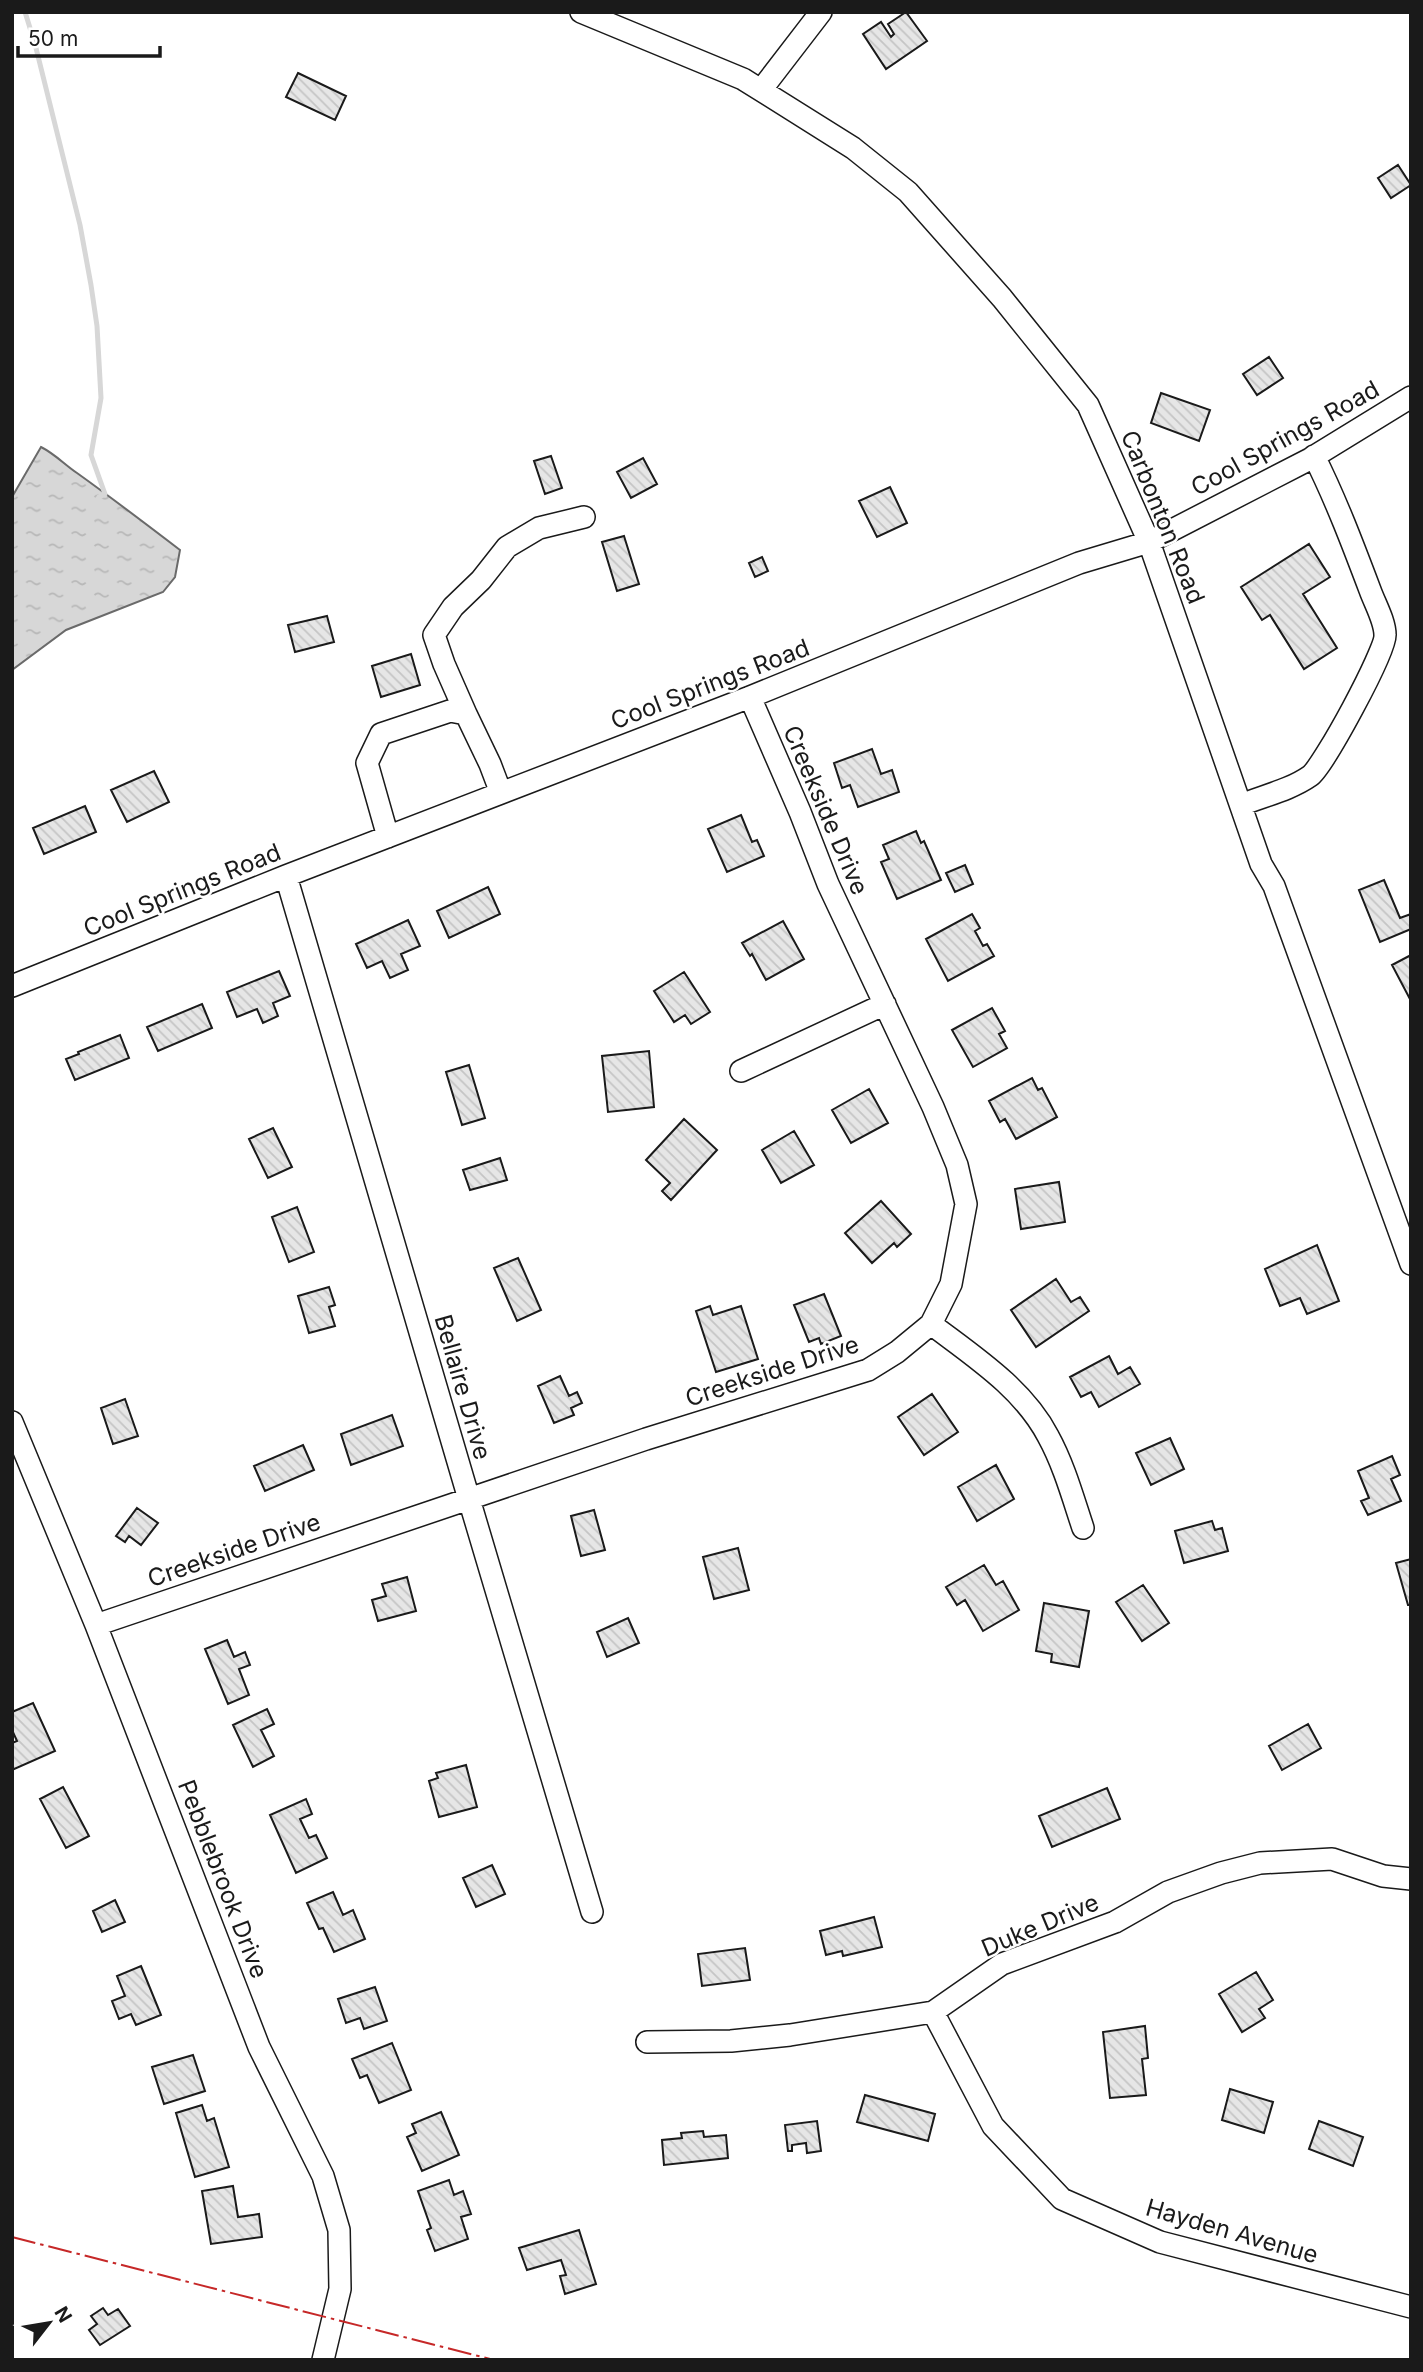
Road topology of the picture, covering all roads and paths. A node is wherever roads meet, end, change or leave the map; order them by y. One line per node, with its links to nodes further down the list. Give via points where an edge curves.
1 (581, 12): 3 (street, Carbonton Road)
2 (821, 12): 3 (street)
3 (761, 90): 7 (street, Carbonton Road, via 853,148 908,192 1002,298 1088,405)
4 (1411, 397): 5 (street, Cool Springs Road)
5 (1314, 456): 7 (street, Cool Springs Road); 11 (street, via 1358,557 1385,641 1314,773)
6 (584, 517): 9 (street, via 539,528 507,547 434,635)
7 (1149, 542): 8 (street, Cool Springs Road, via 1079,563); 11 (street, Carbonton Road)
8 (750, 697): 10 (street, Cool Springs Road); 15 (street, Creekside Drive, via 828,884)
9 (466, 714): 10 (street); 12 (street, via 450,711 381,734 367,763)
10 (501, 793): 12 (street, Cool Springs Road)
11 (1241, 805): 17 (street, Carbonton Road)
12 (388, 837): 13 (street, Cool Springs Road)
13 (286, 876): 14 (street, Cool Springs Road); 20 (street, Bellaire Drive)
14 (12, 986)
15 (885, 1004): 16 (street); 18 (street, Creekside Drive, via 957,1165 966,1204 951,1284)
16 (741, 1071)
17 (1411, 1264)
18 (930, 1324): 20 (street, Creekside Drive, via 868,1370); 21 (street, via 1026,1404 1048,1435)
19 (12, 1422): 22 (street, Pebblebrook Drive)
20 (468, 1499): 22 (street, Creekside Drive); 24 (street, Bellaire Drive)
21 (1083, 1528)
22 (96, 1625): 28 (street, Pebblebrook Drive, via 259,2047 323,2176 339,2230 340,2289)
23 (1411, 1879): 25 (street, Duke Drive, via 1383,1876 1332,1858 1260,1863 1221,1873 1168,1892 1115,1922 1002,1964)
24 (593, 1912)
25 (933, 2012): 26 (street, Duke Drive, via 755,2039); 27 (street, Hayden Avenue, via 993,2126 1062,2199 1160,2242)
26 (646, 2042)
27 (1411, 2307)
28 (323, 2360)

